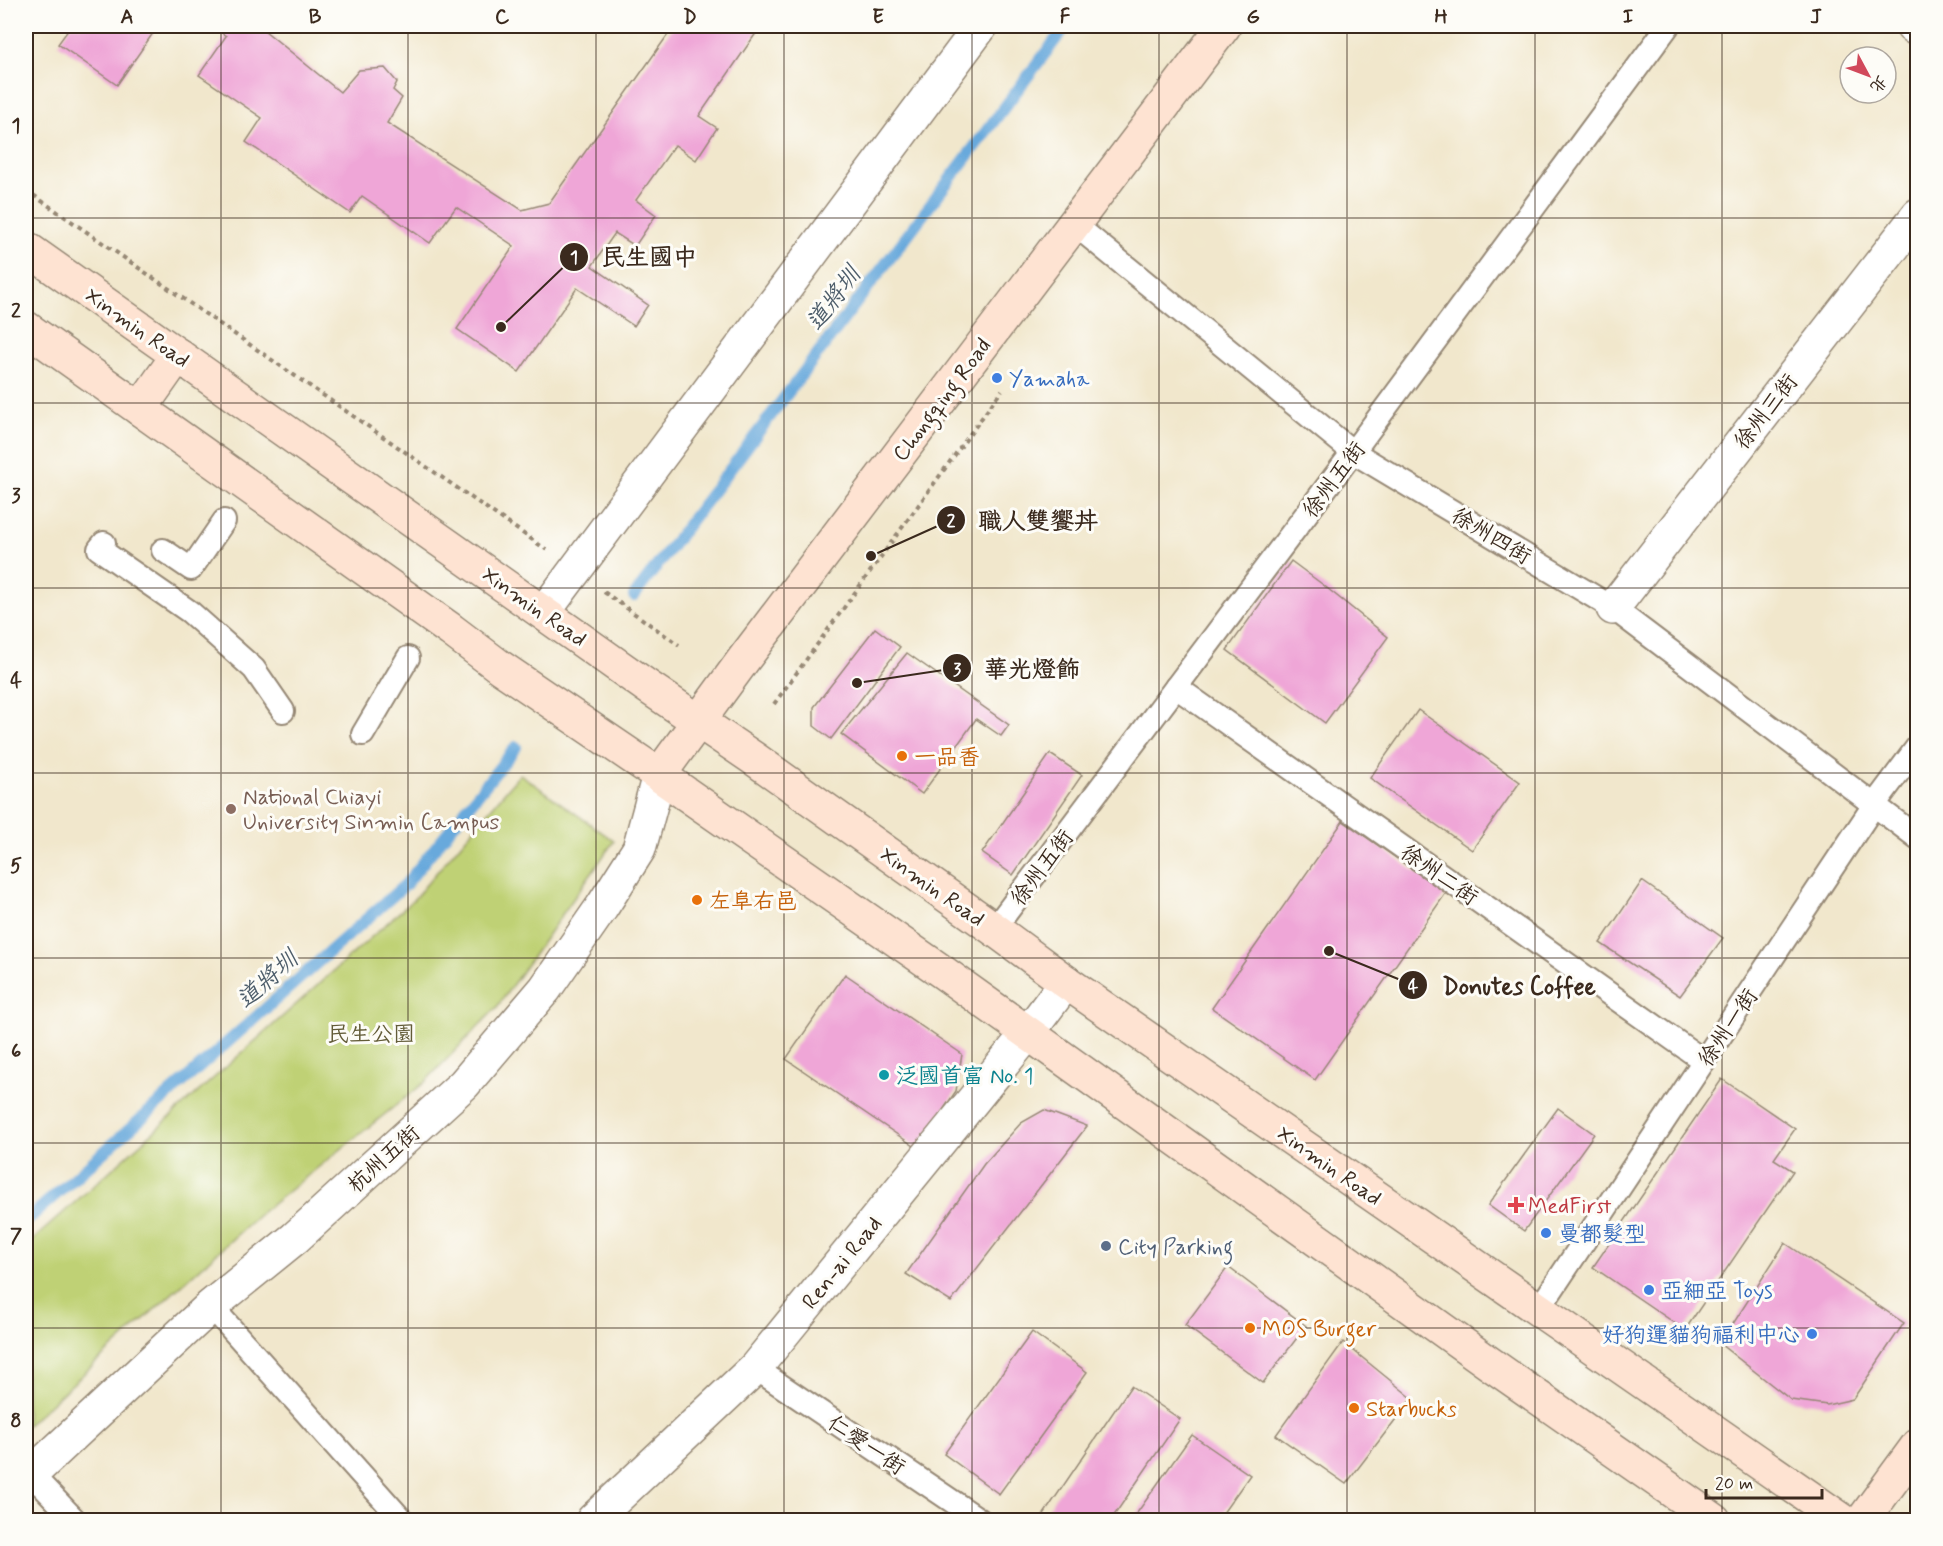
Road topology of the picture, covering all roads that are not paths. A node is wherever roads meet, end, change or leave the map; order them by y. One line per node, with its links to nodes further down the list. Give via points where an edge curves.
1 (981, 26): 17 (street)
2 (1224, 26): 7 (street, Chongqing Road)
3 (1668, 26): 12 (lane, 徐州五街)
4 (1912, 26): 5 (street)
5 (1917, 30)
6 (1917, 215): 16 (street, 徐州三街)
7 (1074, 224): 12 (lane, 徐州四街); 21 (street, Chongqing Road)
8 (26, 248): 10 (street, Xinmin Road)
9 (26, 328): 11 (street)
10 (178, 355): 11 (street); 17 (street, Xinmin Road)
11 (140, 409): 24 (street, via 500,667)
12 (1353, 452): 16 (lane, 徐州四街); 19 (lane, 徐州五街)
13 (224, 521): 15 (lane, via 191,569)
14 (104, 543): 20 (lane, via 99,549 190,612 254,669)
15 (163, 550)
16 (1613, 608): 25 (lane, 徐州四街)
17 (544, 612): 21 (street, Xinmin Road)
18 (408, 658): 22 (lane)
19 (1176, 687): 27 (lane, 徐州五街); 30 (lane, 徐州二街)
20 (283, 711)
21 (700, 721): 24 (street, Chongqing Road); 27 (street, Xinmin Road)
22 (363, 734)
23 (1917, 746): 25 (lane, 徐州一街)
24 (659, 775): 29 (street); 31 (street, 杭州五街, via 639,849 545,989 472,1076 295,1238)
25 (1874, 805): 26 (lane, 徐州四街); 30 (lane, 徐州一街)
26 (1917, 838)
27 (994, 929): 28 (street, Xinmin Road)
28 (1066, 982): 29 (street, Ren-ai Road); 32 (street, Xinmin Road)
29 (1028, 1033): 33 (street, Ren-ai Road); 40 (street)
30 (1704, 1061): 32 (lane, 徐州一街)
31 (211, 1306): 35 (street, 杭州五街); 37 (lane)
32 (1539, 1309): 41 (street, Xinmin Road)
33 (755, 1368): 38 (street, Ren-ai Road); 39 (lane, 仁愛一街)
34 (1917, 1445): 42 (street)
35 (28, 1476): 36 (lane)
36 (75, 1521)
37 (402, 1521)
38 (593, 1521)
39 (980, 1521)
40 (1714, 1521)
41 (1842, 1521)
42 (1863, 1521)

